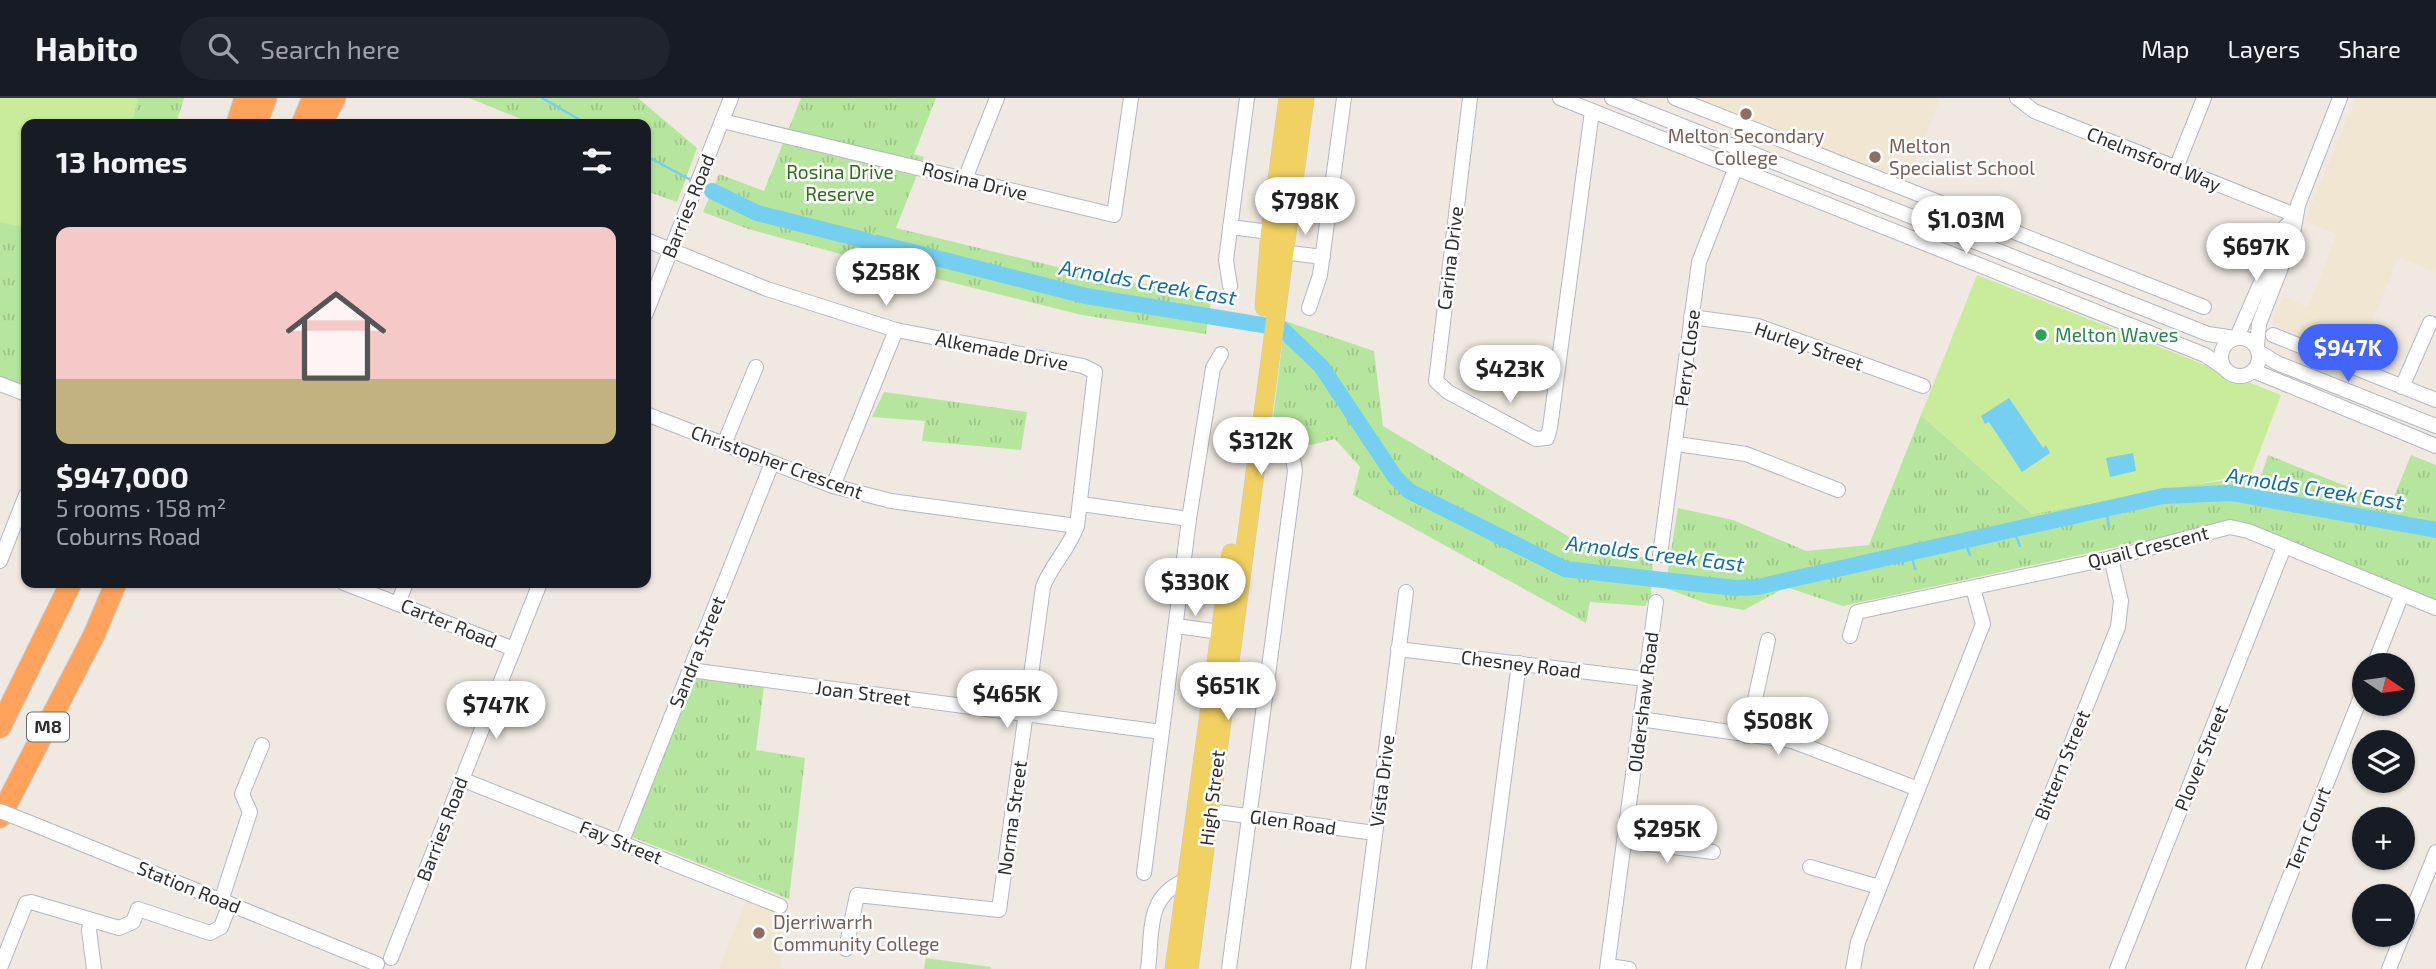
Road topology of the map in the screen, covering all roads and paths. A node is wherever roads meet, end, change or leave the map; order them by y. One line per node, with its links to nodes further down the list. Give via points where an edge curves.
1 (244, 98): 22 (highway)
2 (266, 98): 23 (highway)
3 (313, 98): 24 (highway)
4 (335, 98): 25 (highway)
5 (997, 98): 30 (street)
6 (1131, 98): 30 (street, Rosina Drive, via 1114,215)
7 (1247, 98): 36 (street)
8 (1288, 98): 38 (main road, High Street)
9 (1305, 98): 38 (main road, High Street)
10 (1344, 98): 40 (street)
11 (1470, 98): 20 (street, Carina Drive, via 1436,380 1448,392 1536,439 1546,438 1550,428)
12 (1560, 98): 20 (street)
13 (1612, 98): 21 (street)
14 (1668, 98): 21 (street)
15 (1675, 98): 31 (street)
16 (2017, 98): 29 (street, Chelmsford Way, via 2035,111)
17 (2204, 98): 29 (street)
18 (2340, 98): 34 (street)
19 (728, 99): 26 (street, Barries Road)
20 (1592, 110): 28 (street)
21 (1659, 116): 27 (street)
22 (238, 119)
23 (258, 119)
24 (304, 119)
25 (324, 119)
26 (722, 121): 30 (street, Rosina Drive); 39 (street, Barries Road)
27 (1743, 149): 28 (street, Perry Close); 33 (street)
28 (1735, 167): 42 (street); 47 (street, Perry Close, via 1702,249)
29 (2176, 168): 34 (street, Chelmsford Way)
30 (965, 179)
31 (1891, 183): 32 (street); 33 (street)
32 (1960, 210): 35 (street); 45 (street)
33 (1905, 213): 35 (street)
34 (2294, 217): 51 (street, via 2285,227); 52 (street, via 2292,239 2259,324)
35 (1931, 223): 41 (street)
36 (1230, 227): 38 (street); 43 (street, via 1226,269)
37 (651, 242): 39 (street, Alkemade Drive)
38 (1276, 242): 40 (street); 93 (main road, High Street)
39 (671, 250): 44 (street, Barries Road); 49 (street, Alkemade Drive, via 767,289)
40 (1323, 257): 46 (street)
41 (2015, 257): 42 (street); 51 (street, via 2208,334)
42 (2008, 277): 55 (street, via 2205,355)
43 (1230, 286)
44 (651, 300)
45 (2204, 307)
46 (1309, 308)
47 (1691, 317): 59 (street, Hurley Street, via 1758,326); 66 (street, Perry Close)
48 (2430, 323): 60 (street)
49 (896, 330): 57 (street, Alkemade Drive); 70 (street)
50 (2273, 335): 60 (street)
51 (2236, 337): 52 (street, via 2248,339); 55 (street, via 2221,350)
52 (2258, 349): 56 (street); 64 (street, via 2277,363)
53 (1221, 354): 74 (street, via 1213,368)
54 (756, 367): 65 (street)
55 (2224, 368): 56 (street, via 2235,376)
56 (2254, 371): 67 (street)
57 (1095, 372): 73 (street, Norma Street)
58 (0, 384): 61 (street)
59 (1923, 386)
60 (2402, 387): 62 (street)
61 (21, 392)
62 (2436, 400)
63 (651, 416): 65 (street, Christopher Crescent)
64 (2436, 426)
65 (724, 444): 69 (street, Christopher Crescent)
66 (1677, 444): 71 (street, via 1746,454); 78 (street, Perry Close)
67 (2436, 446)
68 (1291, 447): 114 (street, High Street, via 1295,471)
69 (772, 463): 70 (street, Christopher Crescent); 100 (street, Sandra Street)
70 (833, 486): 75 (street, Christopher Crescent, via 891,501)
71 (1838, 490)
72 (21, 503): 76 (street)
73 (1081, 504): 74 (street); 75 (street, Norma Street)
74 (1189, 519): 92 (street)
75 (1077, 526): 102 (street, Norma Street, via 1070,546 1043,587)
76 (6, 528): 80 (street)
77 (2284, 547): 79 (street, Quail Crescent, via 2230,527); 88 (street, Quail Crescent); 144 (street, Plover Street)
78 (1660, 555)
79 (2111, 558): 86 (street, Quail Crescent); 143 (street, Bittern Street, via 2121,601 2118,627)
80 (0, 561)
81 (69, 588): 105 (highway, M8)
82 (114, 588): 113 (highway, M8)
83 (358, 588): 90 (street, Carter Road)
84 (404, 588): 90 (street)
85 (538, 588): 96 (street, Barries Road)
86 (1973, 588): 94 (street, Quail Crescent, via 1857,612); 110 (street, via 1983,624)
87 (1406, 592): 97 (street, Vista Drive)
88 (2402, 594): 91 (street, Quail Crescent); 98 (street)
89 (1656, 602): 101 (street, Oldershaw Road)
90 (398, 603): 96 (street, Carter Road)
91 (2436, 608)
92 (1176, 626): 93 (street); 106 (street)
93 (1226, 632): 111 (main road, High Street)
94 (1850, 636)
95 (1769, 640): 107 (street)
96 (514, 649): 109 (street, Barries Road)
97 (1398, 649): 99 (street, Chesney Road); 115 (street, Vista Drive)
98 (2379, 653)
99 (1519, 663): 101 (street, Chesney Road); 140 (street)
100 (690, 670): 102 (street, Joan Street); 116 (street, Sandra Street)
101 (1644, 679): 104 (street, Oldershaw Road)
102 (1027, 715): 106 (street, Joan Street); 129 (street, Norma Street, via 999,910 857,895)
103 (2353, 716): 145 (street, Tern Court)
104 (1640, 719): 107 (street); 117 (street, Oldershaw Road)
105 (0, 727)
106 (1162, 732): 121 (street)
107 (1747, 736): 110 (street, via 1793,741)
108 (262, 745): 124 (street, via 242,794 250,812)
109 (461, 779): 116 (street, Fay Street); 130 (street, Barries Road)
110 (1918, 789): 123 (street)
111 (1204, 809): 114 (street, Glen Road); 122 (main road, High Street); 137 (main road, High Street)
112 (0, 811): 124 (street, Station Road, bridge)
113 (0, 817)
114 (1250, 817): 115 (street, Glen Road); 138 (street, High Street)
115 (1375, 833): 139 (street, Vista Drive)
116 (622, 841): 126 (street, Fay Street)
117 (1626, 841): 118 (street); 133 (street, Oldershaw Road)
118 (1713, 852)
119 (2436, 852): 125 (street)
120 (1810, 867): 123 (street)
121 (1144, 873)
122 (1186, 880): 135 (street, via 1159,896); 136 (main road, High Street)
123 (1879, 887): 142 (street)
124 (226, 902): 127 (street, via 220,927 209,933 138,909 133,922 119,928); 131 (street, Station Road)
125 (2415, 904)
126 (780, 906)
127 (92, 921): 132 (street, via 26,904); 134 (street)
128 (2398, 947): 146 (street)
129 (846, 949)
130 (395, 963): 131 (street, via 383,958)
131 (377, 966)
132 (0, 968)
133 (1608, 968): 141 (street)
134 (94, 969)
135 (1148, 969)
136 (1174, 969)
137 (1189, 969)
138 (1229, 969)
139 (1358, 969)
140 (1479, 969)
141 (1629, 969)
142 (1853, 969)
143 (1981, 969)
144 (2117, 969)
145 (2253, 969)
146 (2389, 969)

